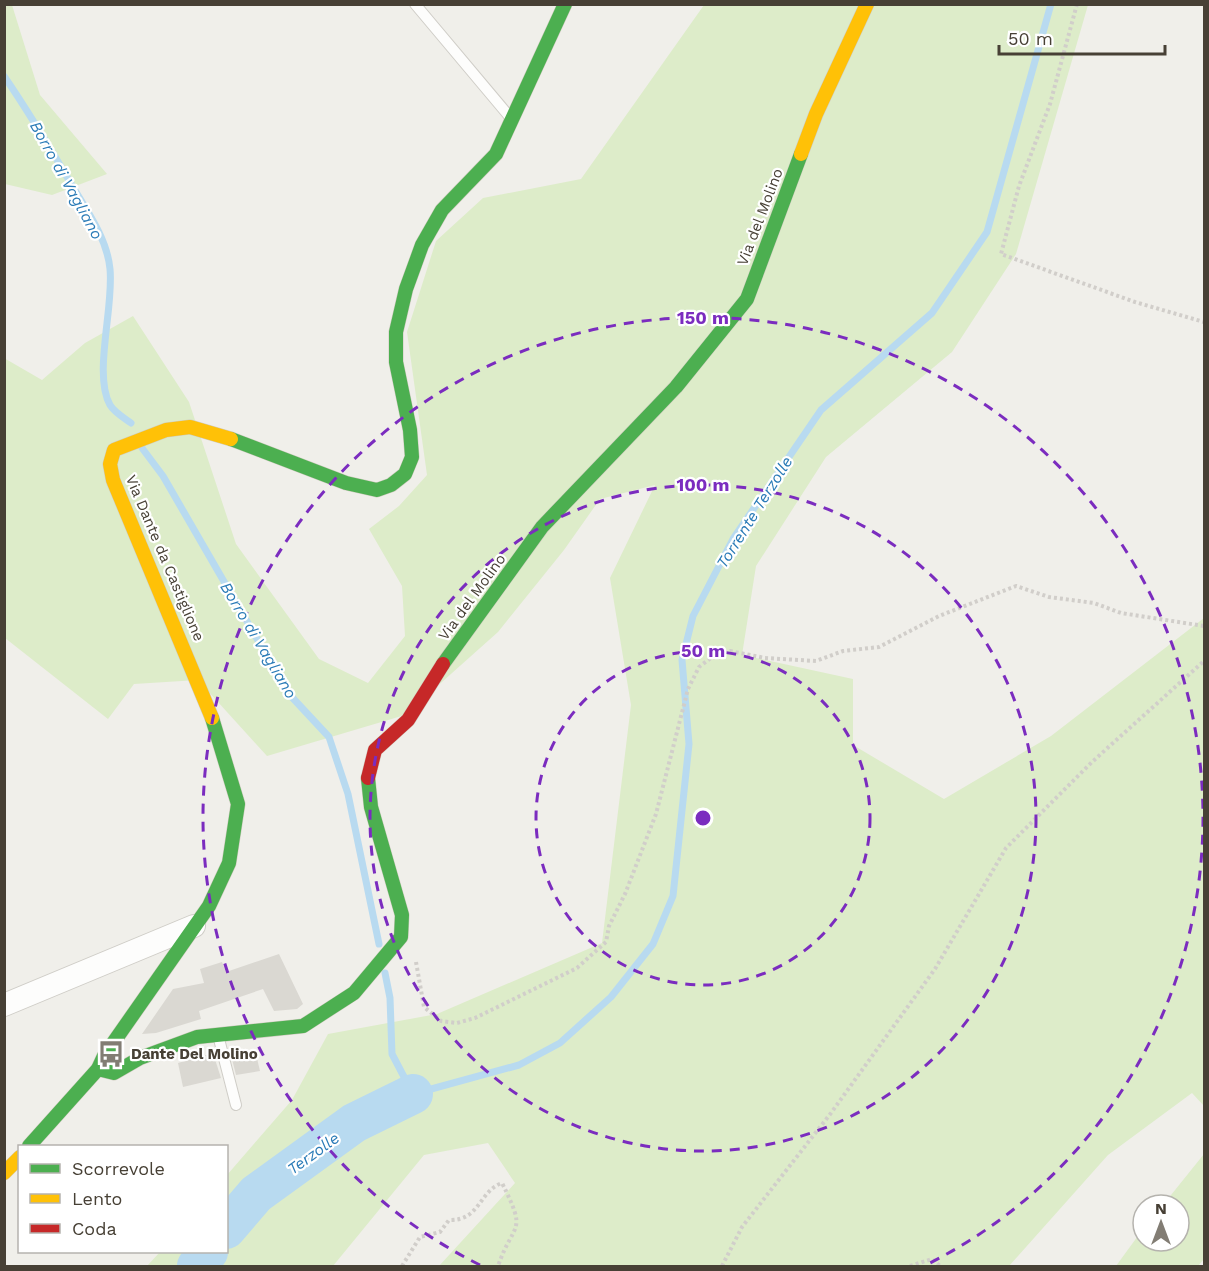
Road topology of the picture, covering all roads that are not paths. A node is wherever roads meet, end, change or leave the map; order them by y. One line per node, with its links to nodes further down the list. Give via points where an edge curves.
1 (415, 4): 4 (lane)
2 (565, 4): 4 (street, Via Dante da Castiglione)
3 (867, 4): 7 (street, Via del Molino, via 816,114 747,299 676,387 542,527 429,683 408,720 375,750 368,775 370,807 402,915 401,937 354,993 303,1026)
4 (512, 120): 5 (street, Via Dante da Castiglione, via 496,154 442,210 422,245 406,289 396,332 396,362 411,430 412,457 405,474 377,490 346,483 190,427 166,430 114,450 110,464 113,480 208,704 238,804 229,864)
5 (195, 926): 6 (street); 8 (street, Via Dante da Castiglione)
6 (4, 1005)
7 (218, 1036): 8 (street, via 197,1037 149,1054 114,1073); 9 (lane)
8 (98, 1069): 10 (street, Via Dante da Castiglione)
9 (236, 1105)
10 (30, 1145)
11 (18, 1159): 12 (street)
12 (4, 1173)

